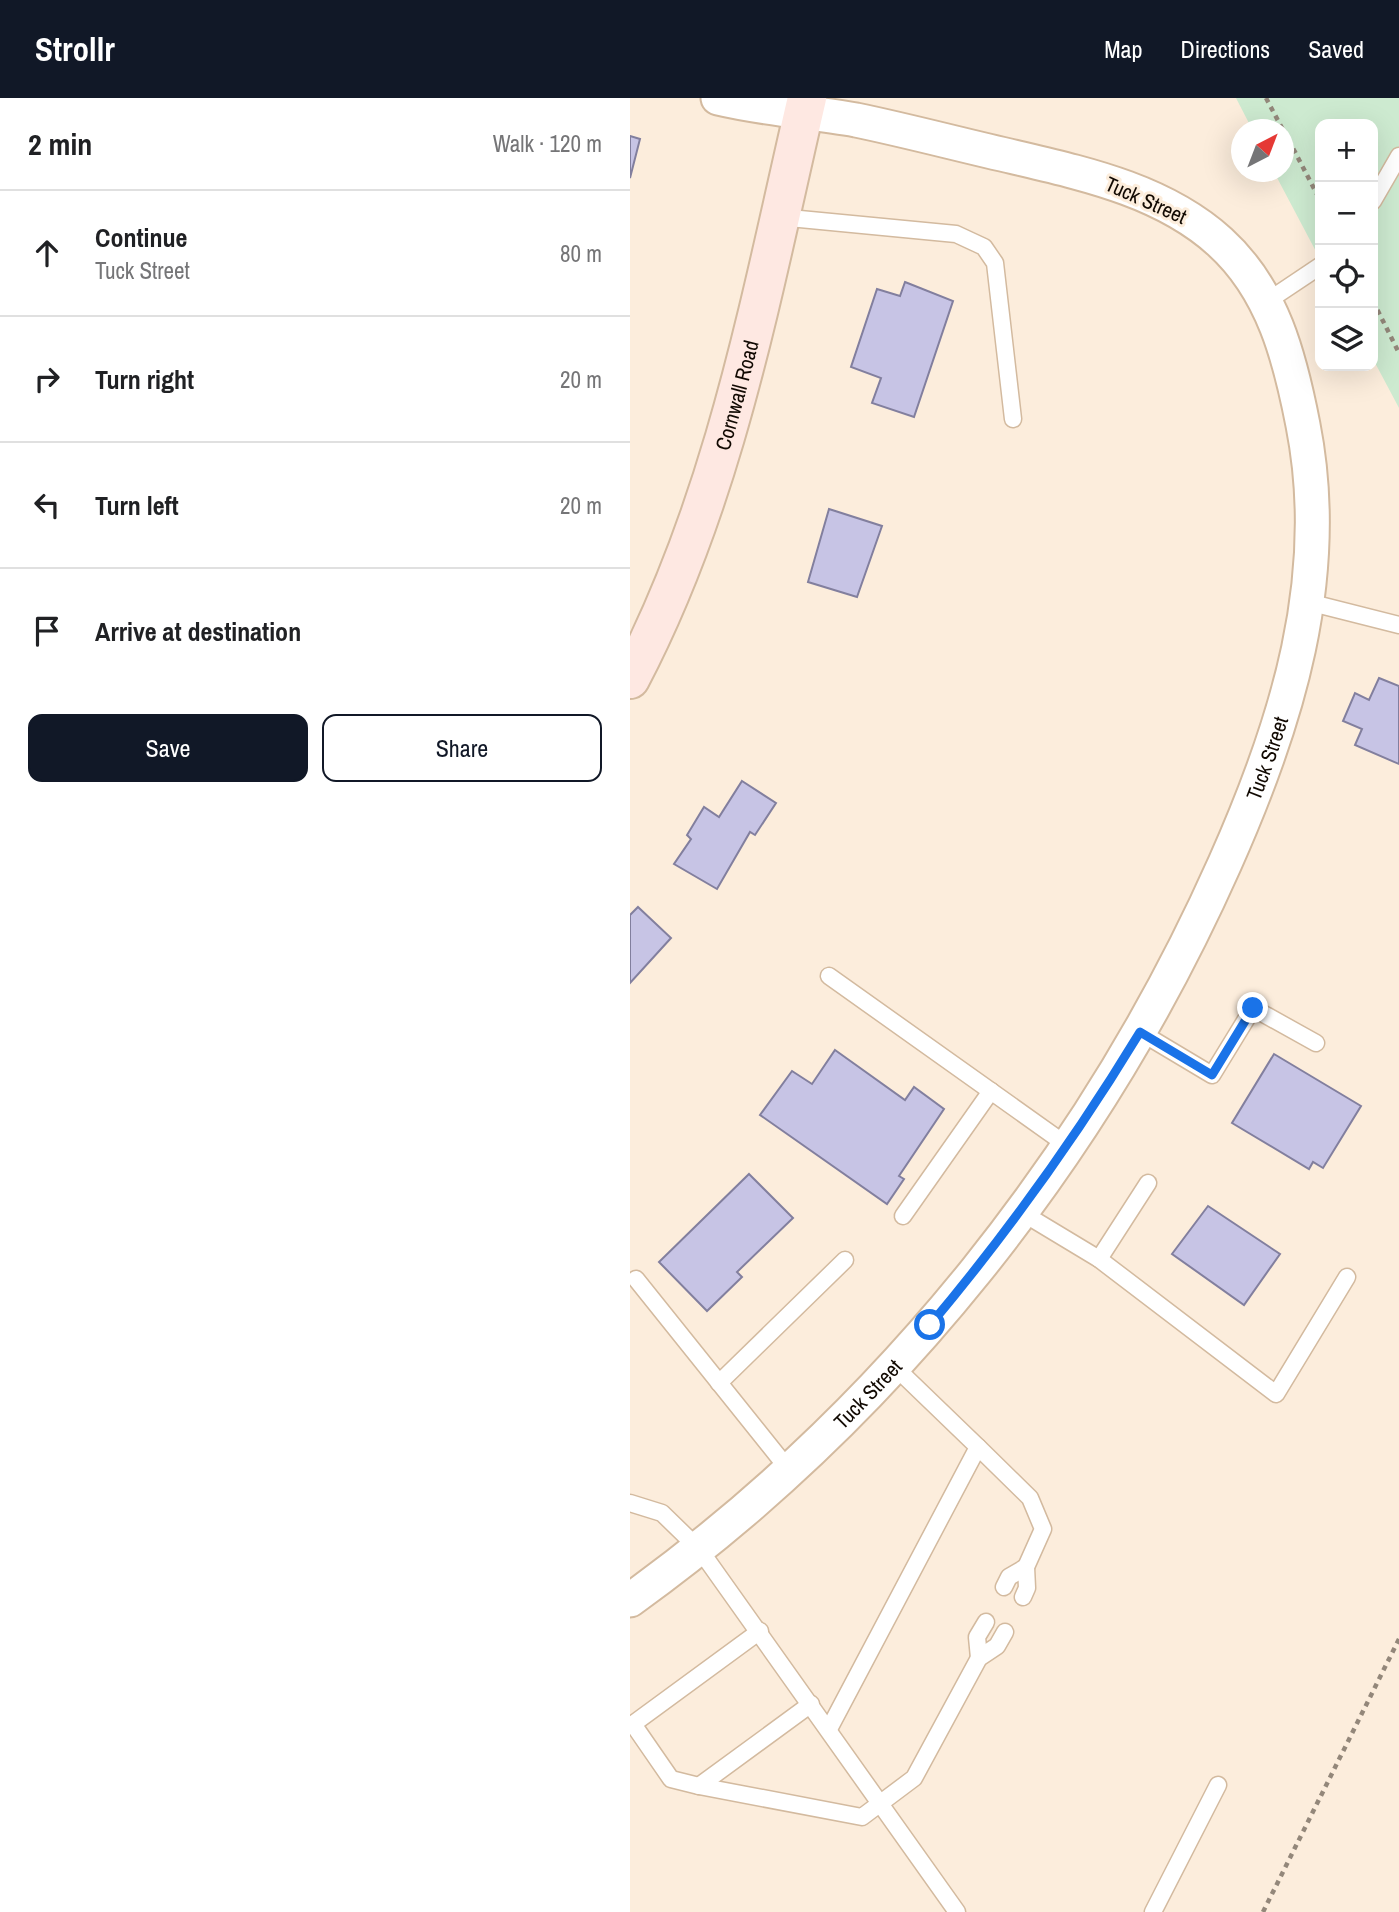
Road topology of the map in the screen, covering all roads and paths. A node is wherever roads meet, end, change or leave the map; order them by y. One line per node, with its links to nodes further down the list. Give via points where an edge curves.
1 (718, 98): 3 (street, Tuck Street)
2 (1266, 98): 4 (path)
3 (805, 106): 9 (main road, Cornwall Road); 11 (street, Tuck Street, via 1039,163 1142,194 1203,227 1245,268)
4 (1277, 119)
5 (1294, 151): 7 (path)
6 (1399, 156): 8 (lane)
7 (1315, 191)
8 (1378, 192)
9 (779, 217): 14 (lane, via 956,234 984,247 995,263); 17 (main road, Cornwall Road, via 742,377 710,488 670,597)
10 (1315, 269): 11 (lane)
11 (1266, 302): 15 (street, Tuck Street, via 1287,354 1307,446 1313,495)
12 (1376, 308): 13 (path)
13 (1399, 353)
14 (1013, 419)
15 (1308, 602): 16 (lane); 19 (street, Tuck Street, via 1286,705 1246,814 1210,898)
16 (1399, 625)
17 (630, 679)
18 (829, 976): 21 (lane)
19 (1140, 1032): 20 (lane, via 1212,1075 1253,1008); 22 (street, Tuck Street)
20 (1315, 1043)
21 (991, 1091): 22 (lane); 25 (lane)
22 (1068, 1146): 24 (street, Tuck Street)
23 (1149, 1183): 26 (lane)
24 (1021, 1212): 26 (lane); 30 (street, Tuck Street)
25 (903, 1216)
26 (1099, 1259): 28 (lane, via 1276,1394)
27 (845, 1261): 31 (lane)
28 (1348, 1277)
29 (636, 1279): 31 (lane)
30 (894, 1366): 32 (lane); 33 (street, Tuck Street)
31 (719, 1382): 33 (lane)
32 (978, 1447): 36 (lane, via 1030,1498 1043,1529); 46 (lane)
33 (789, 1470): 35 (street, Tuck Street)
34 (630, 1503): 35 (lane, via 662,1513)
35 (699, 1549): 39 (street, Tuck Street); 41 (lane)
36 (1026, 1567): 37 (lane, via 1009,1577); 38 (lane)
37 (1004, 1587)
38 (1023, 1597)
39 (630, 1600)
40 (986, 1622): 44 (lane, via 977,1637)
41 (760, 1631): 45 (lane); 48 (lane, via 633,1724 671,1779)
42 (1005, 1632): 44 (lane, via 997,1646)
43 (1399, 1639): 52 (path)
44 (979, 1658): 49 (lane, via 914,1778)
45 (811, 1704): 46 (lane); 48 (lane)
46 (829, 1729): 49 (lane)
47 (1217, 1785): 51 (lane)
48 (699, 1786): 49 (lane, via 862,1818)
49 (881, 1804): 50 (lane)
50 (957, 1912)
51 (1153, 1912)
52 (1264, 1912)

